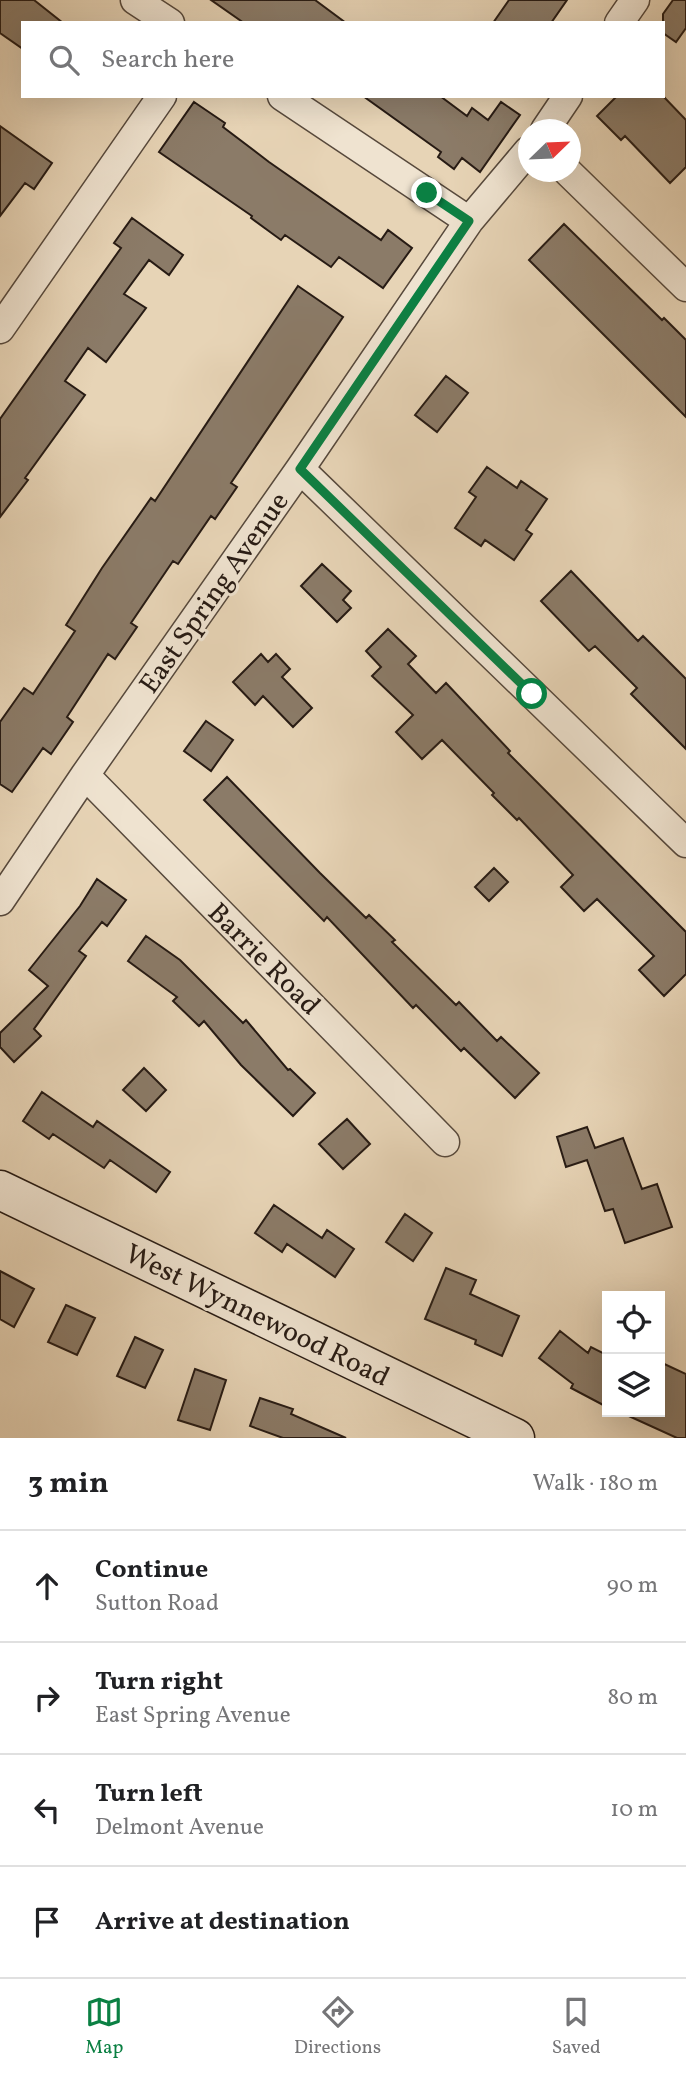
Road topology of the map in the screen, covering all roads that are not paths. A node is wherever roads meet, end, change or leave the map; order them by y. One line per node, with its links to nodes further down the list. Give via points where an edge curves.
1 (135, 0): 3 (street)
2 (635, 0): 4 (street)
3 (167, 21)
4 (620, 21)
5 (161, 98): 13 (street)
6 (285, 98): 11 (street)
7 (567, 98): 8 (street)
8 (552, 119)
9 (518, 163): 11 (street, East Spring Avenue)
10 (578, 182): 12 (street)
11 (469, 221): 14 (street, East Spring Avenue)
12 (686, 287)
13 (0, 329)
14 (300, 469): 15 (street, East Spring Avenue); 16 (street)
15 (85, 775): 17 (street, East Spring Avenue); 18 (street, Barrie Road)
16 (686, 843)
17 (0, 901)
18 (445, 1142)
19 (0, 1190): 20 (main road, West Wynnewood Road)
20 (515, 1438)

